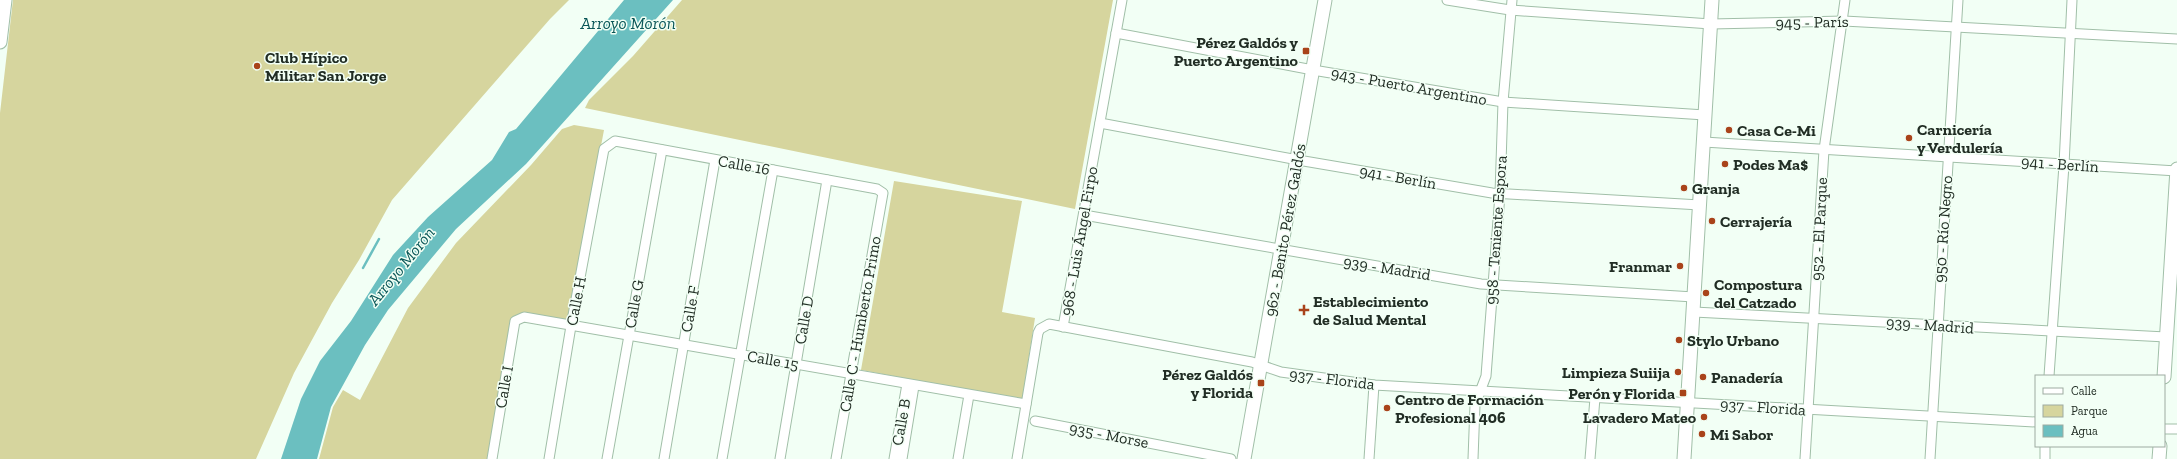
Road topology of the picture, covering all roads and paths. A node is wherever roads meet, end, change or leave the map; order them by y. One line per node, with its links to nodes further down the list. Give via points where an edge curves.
1 (5, 0): 17 (main road)
2 (1122, 0): 14 (street, 968 - Luis Ángel Firpo)
3 (1325, 0): 18 (main road, 962 - Benito Pérez Galdós)
4 (1447, 0): 10 (street, 945 - París)
5 (1512, 0): 10 (street, 958 - Teniente Espora)
6 (1712, 0): 12 (main road)
7 (1845, 0): 11 (street, 952 - El Parque)
8 (1958, 0): 13 (street, 950 - Río Negro)
9 (2072, 0): 15 (street)
10 (1510, 10): 12 (street, 945 - París); 19 (street, 958 - Teniente Espora)
11 (1844, 21): 12 (street, 945 - París); 13 (street, 945 - París); 25 (street, 952 - El Parque)
12 (1711, 24): 20 (main road)
13 (1956, 27): 15 (street, 945 - París); 26 (street, 950 - Río Negro)
14 (1116, 33): 18 (street, 943 - Puerto Argentino); 21 (street, 968 - Luis Ángel Firpo)
15 (2070, 33): 16 (street, 945 - París); 29 (street)
16 (2177, 39)
17 (0, 42)
18 (1313, 70): 19 (street, 943 - Puerto Argentino); 28 (main road, 962 - Benito Pérez Galdós)
19 (1503, 102): 20 (street, 943 - Puerto Argentino); 34 (street, 958 - Teniente Espora)
20 (1705, 115): 22 (main road)
21 (1100, 123): 28 (street, 941 - Berlín); 36 (street, 968 - Luis Ángel Firpo)
22 (1704, 142): 25 (street, 941 - Berlín); 35 (main road)
23 (607, 145): 24 (street, Calle 16, via 615,142); 43 (street, Calle H, via 604,149)
24 (662, 150): 27 (street, Calle 16); 47 (street, Calle G)
25 (1824, 150): 26 (street, 941 - Berlín); 41 (street, 952 - El Parque)
26 (1948, 156): 29 (street, 941 - Berlín); 44 (street, 950 - Río Negro)
27 (716, 160): 30 (street, Calle 16); 49 (street, Calle F)
28 (1298, 160): 34 (street, 941 - Berlín); 37 (main road, 962 - Benito Pérez Galdós)
29 (2064, 165): 31 (street, 941 - Berlín); 46 (street)
30 (773, 170): 32 (street, Calle 16); 50 (street)
31 (2177, 170): 48 (main road)
32 (827, 180): 33 (street, Calle 16); 51 (street, Calle D)
33 (881, 191): 53 (street, Calle C - Humberto Primo, via 883,196)
34 (1500, 194): 35 (street, 941 - Berlín); 38 (street, 958 - Teniente Espora)
35 (1700, 205): 39 (main road)
36 (1084, 215): 37 (street, 939 - Madrid); 45 (street, 968 - Luis Ángel Firpo)
37 (1281, 251): 38 (street, 939 - Madrid); 52 (main road, 962 - Benito Pérez Galdós)
38 (1492, 284): 39 (street, 939 - Madrid); 58 (street, 958 - Teniente Espora, via 1486,376)
39 (1694, 297): 40 (main road)
40 (1694, 312): 41 (street, 939 - Madrid); 61 (main road)
41 (1814, 317): 44 (street, 939 - Madrid); 63 (street, 952 - El Parque)
42 (520, 318): 43 (street, Calle 15); 71 (street, Calle I, via 515,321)
43 (571, 326): 47 (street, Calle 15); 72 (street, Calle H)
44 (1937, 326): 46 (street, 939 - Madrid); 64 (street, 950 - Río Negro)
45 (1063, 327): 52 (street, 937 - Florida, via 1252,362); 62 (street, 968 - Luis Ángel Firpo, via 1049,324 1040,329)
46 (2050, 332): 48 (street, 939 - Madrid); 54 (street)
47 (628, 336): 49 (street, Calle 15); 73 (street, Calle G)
48 (2166, 337): 55 (main road)
49 (684, 345): 50 (street, Calle 15); 74 (street, Calle F)
50 (741, 355): 51 (street, Calle 15); 75 (street)
51 (796, 364): 53 (street, Calle 15); 76 (street, Calle D)
52 (1261, 366): 57 (street, 937 - Florida, via 1294,374); 83 (main road, 962 - Benito Pérez Galdós)
53 (851, 374): 56 (street, Calle 15); 77 (street, Calle C - Humberto Primo)
54 (2049, 375)
55 (2164, 375)
56 (910, 385): 59 (street, Calle 15); 78 (street, Calle B); 79 (street, Calle B)
57 (1374, 385): 58 (street, 937 - Florida); 84 (street)
58 (1481, 391): 60 (street, 937 - Florida); 85 (street, 958 - Teniente Espora, via 1475,405)
59 (969, 395): 62 (street, Calle 15); 80 (street)
60 (1595, 398): 61 (street, 937 - Florida); 86 (street)
61 (1686, 402): 63 (street, 937 - Florida); 87 (main road)
62 (1026, 404): 81 (street, 968 - Luis Ángel Firpo)
63 (1808, 410): 64 (street, 937 - Florida); 88 (street, 952 - El Parque)
64 (1932, 416): 66 (street, 937 - Florida); 89 (street, 950 - Río Negro)
65 (1035, 421): 82 (street, 935 - Morse)
66 (2035, 422)
67 (2165, 429): 68 (street)
68 (2177, 430)
69 (2046, 447): 90 (street)
70 (2160, 447): 91 (main road)
71 (492, 459)
72 (549, 459)
73 (607, 459)
74 (664, 459)
75 (722, 459)
76 (780, 459)
77 (836, 459)
78 (894, 459)
79 (902, 459)
80 (958, 459)
81 (1017, 459)
82 (1231, 459)
83 (1244, 459)
84 (1370, 459)
85 (1473, 459)
86 (1590, 459)
87 (1684, 459)
88 (1805, 459)
89 (1930, 459)
90 (2044, 459)
91 (2159, 459)

